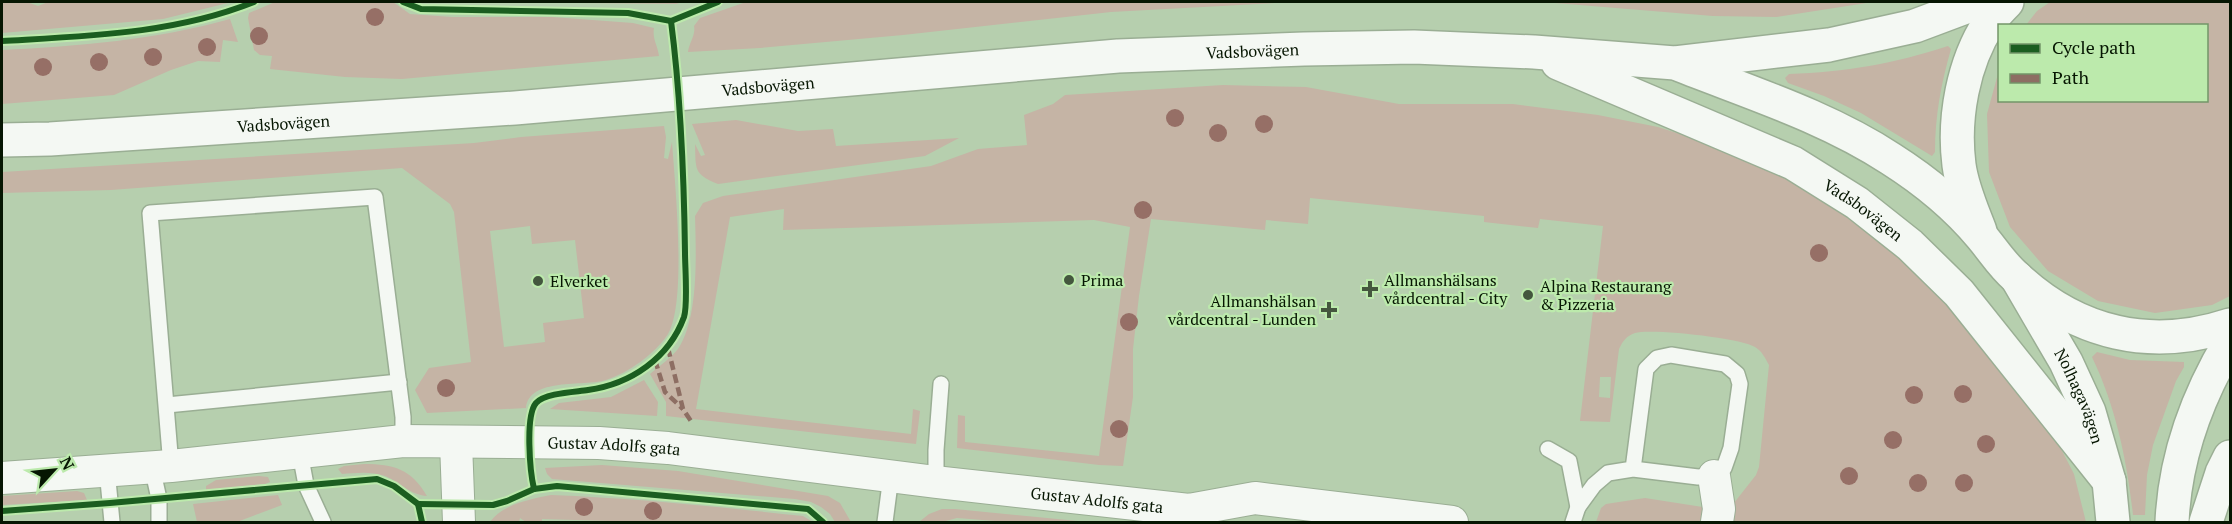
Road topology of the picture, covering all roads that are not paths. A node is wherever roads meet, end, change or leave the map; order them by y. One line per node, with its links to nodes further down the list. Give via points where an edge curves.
1 (1979, 2): 4 (main road, Vadsbovägen, via 1915,27 1829,45)
2 (2007, 2): 6 (main road, Vadsbovägen, via 1989,23 1968,68 1958,116 1959,165)
3 (1534, 52): 4 (main road, Vadsbovägen); 5 (main road, Vadsbovägen, via 1414,47 1118,56 515,108); 24 (main road, Vadsbovägen, via 1793,163 1857,203 1910,245 1959,293)
4 (1675, 63): 6 (main road, Vadsbovägen, via 1805,115 1890,159 1934,190)
5 (2, 140)
6 (1981, 236): 7 (main road, Vadsbovägen)
7 (2017, 278): 8 (main road, Vadsbovägen, via 2048,304 2084,323 2123,334 2164,338 2204,334); 24 (main road, Nolhagavägen, via 2066,362 2089,412)
8 (2230, 325)
9 (2230, 342): 37 (main road, via 2203,391 2181,451)
10 (399, 382): 12 (lane); 12 (lane, via 375,197 150,213); 13 (lane)
11 (941, 384): 25 (lane)
12 (167, 405): 18 (lane)
13 (403, 441): 14 (street, Gustav Adolfs gata); 16 (street, Gustav Adolfs gata)
14 (456, 443): 21 (street, Gustav Adolfs gata, via 656,447); 31 (street)
15 (1548, 450): 26 (lane, via 1569,461)
16 (300, 453): 18 (street, Gustav Adolfs gata); 30 (lane, via 306,485)
17 (2230, 457): 38 (main road)
18 (162, 467): 20 (street, Gustav Adolfs gata); 29 (lane)
19 (1633, 469): 22 (lane); 22 (lane, via 1646,369 1657,358 1671,355 1725,364 1737,374 1740,384 1731,448 1724,468); 26 (lane, via 1608,473 1593,485)
20 (107, 470): 23 (street, Gustav Adolfs gata); 28 (lane)
21 (891, 476): 25 (street, Gustav Adolfs gata); 32 (lane)
22 (1714, 476): 35 (street)
23 (2, 478)
24 (2109, 481): 36 (main road, Nolhagavägen)
25 (936, 482): 27 (street, Gustav Adolfs gata)
26 (1578, 507): 34 (lane)
27 (1201, 516): 33 (street, Gustav Adolfs gata, via 1255,498)
28 (112, 522)
29 (159, 522)
30 (323, 522)
31 (459, 522)
32 (885, 522)
33 (1452, 522)
34 (1573, 522)
35 (1718, 522)
36 (2113, 522)
37 (2172, 522)
38 (2206, 522)

